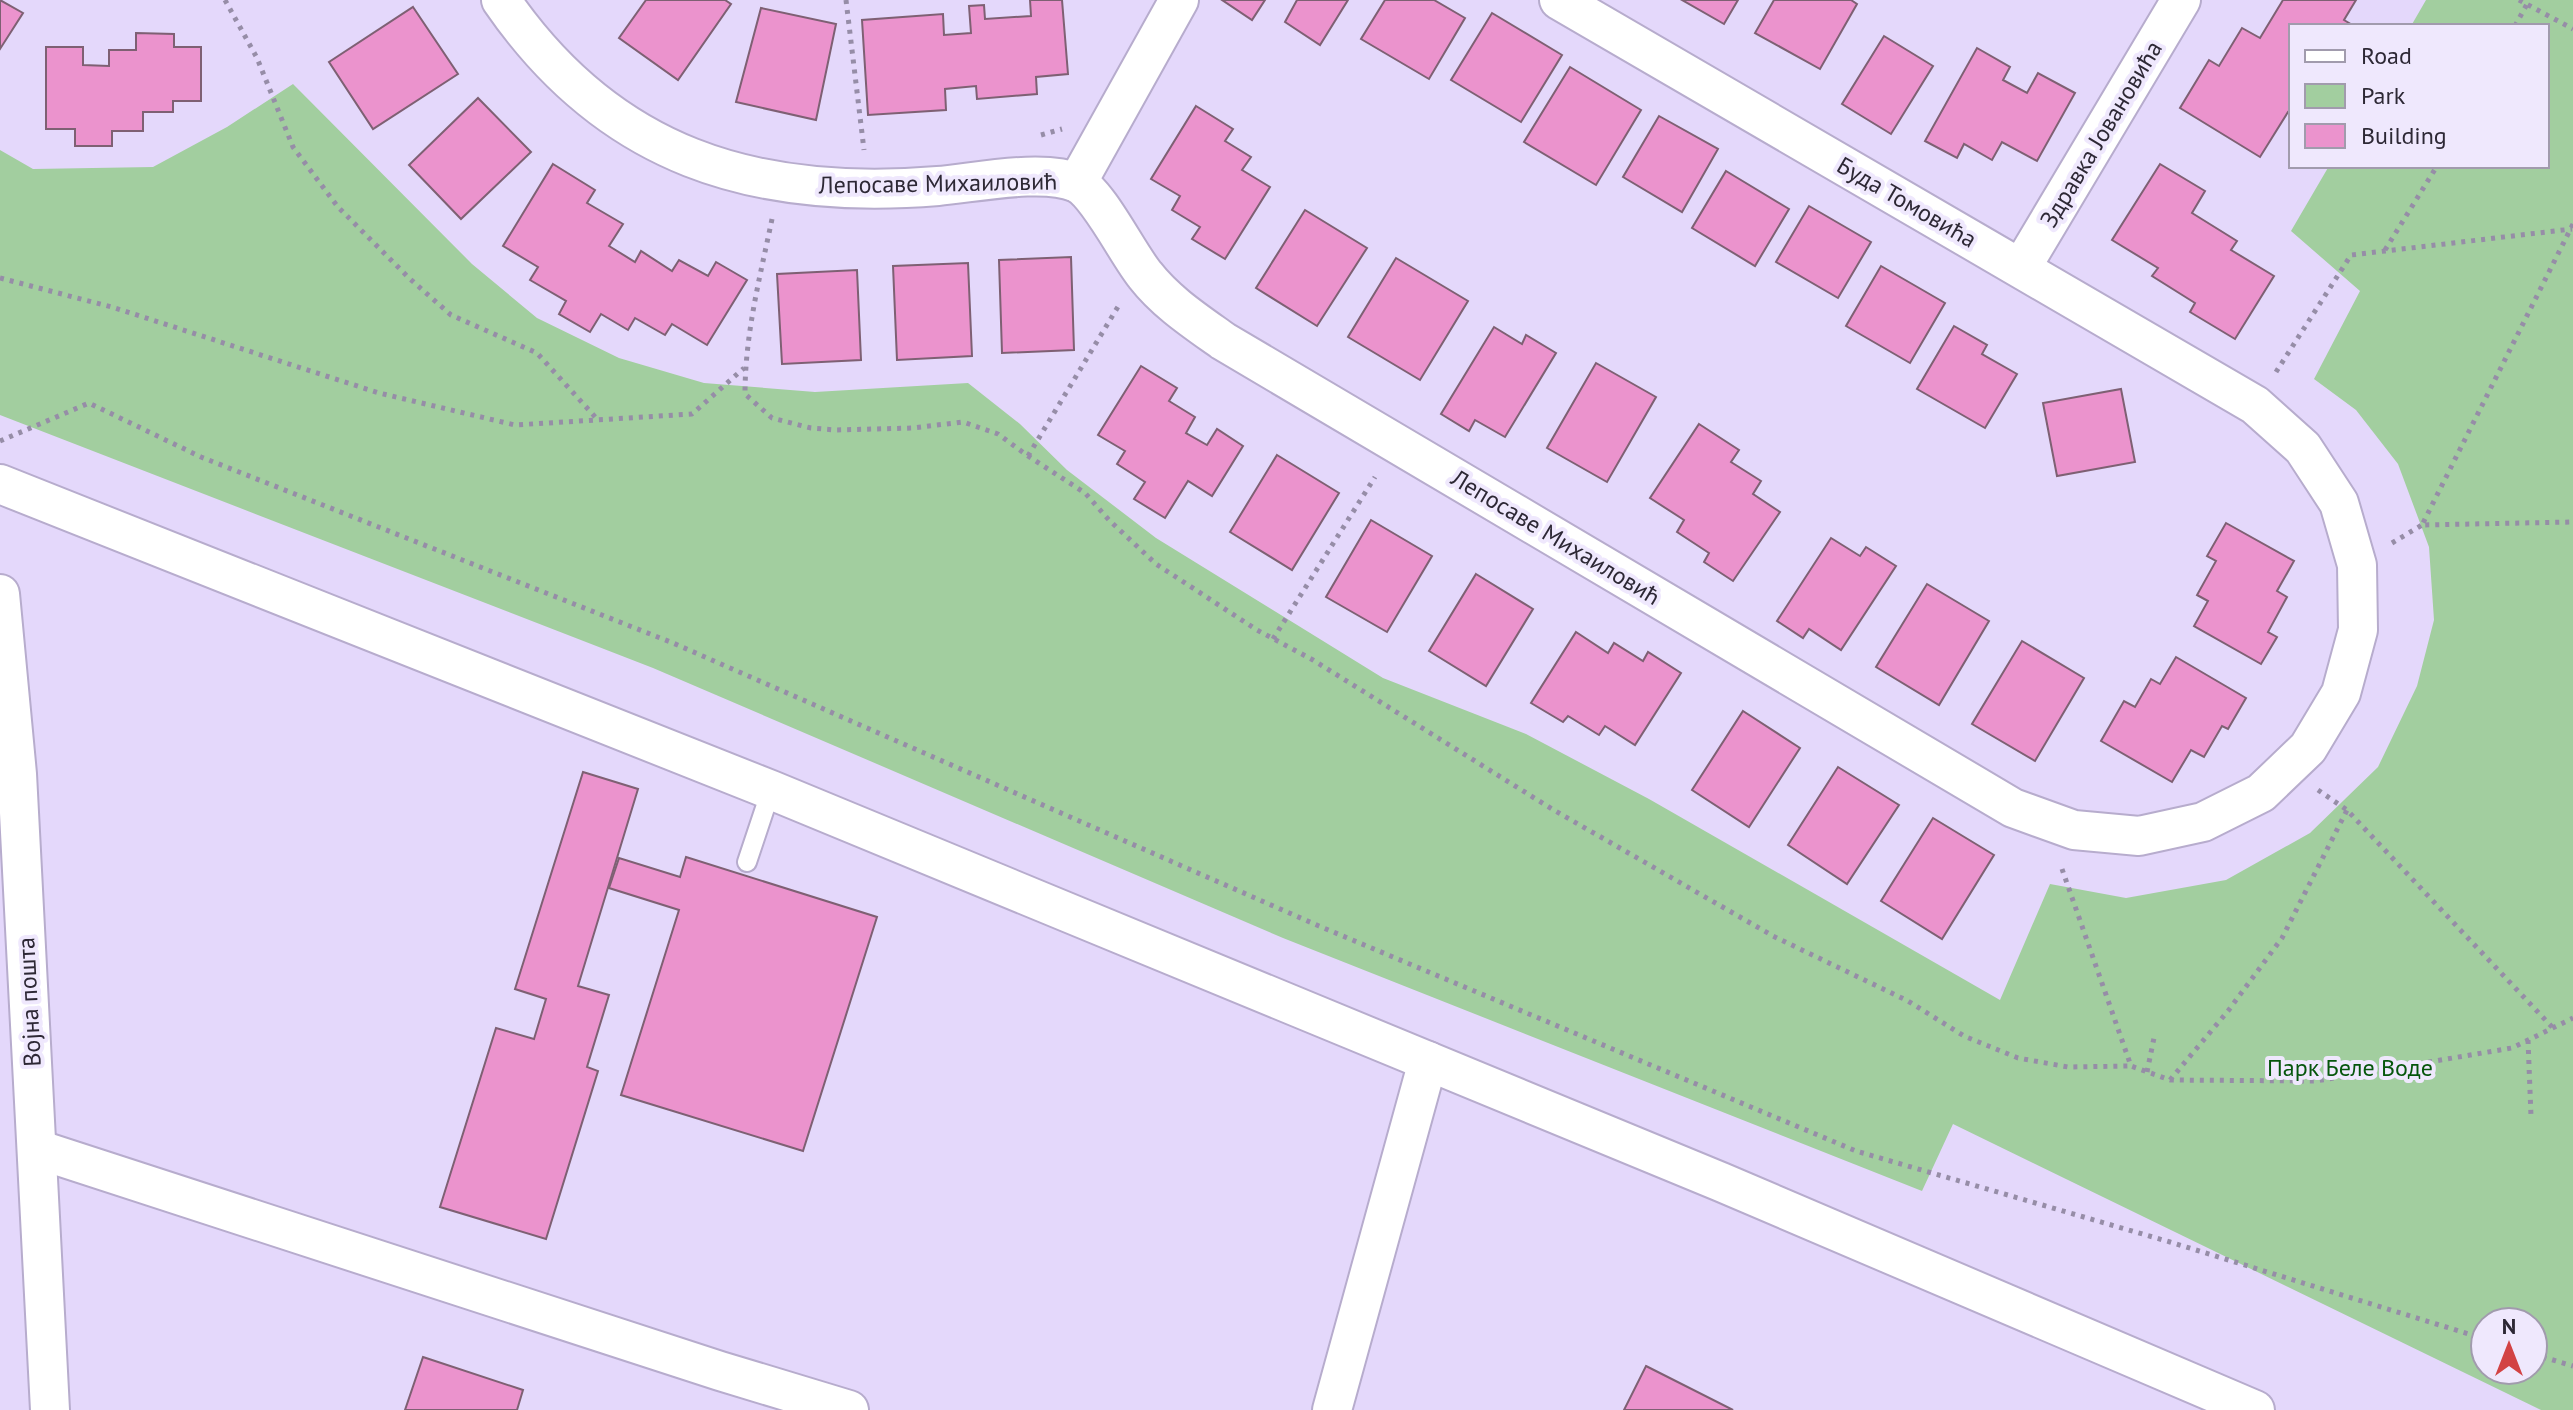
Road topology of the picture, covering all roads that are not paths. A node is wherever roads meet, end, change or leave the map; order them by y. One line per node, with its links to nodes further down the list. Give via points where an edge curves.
1 (501, 0): 5 (street, Лепосаве Михаиловић, via 525,35 594,102 681,156 723,170 818,187 936,186 1028,177)
2 (1179, 0): 5 (street)
3 (1559, 0): 6 (street, Буда Томовића)
4 (2181, 0): 6 (street, Здравка Јовановића)
5 (1077, 183): 7 (street, Лепосаве Михаиловић, via 1096,201 1145,275 1177,309 1223,341 1999,800 2074,830 2139,836 2203,822 2261,793 2308,748 2341,693 2358,630 2357,565 2339,503 2303,448)
6 (2021, 268): 7 (street, Буда Томовића)
7 (2255, 405)
8 (0, 484): 10 (street)
9 (0, 594): 13 (street, Војна пошта, via 17,774)
10 (771, 790): 11 (lane); 12 (street)
11 (747, 862)
12 (1428, 1061): 16 (street); 17 (street)
13 (37, 1149): 14 (street, Војна пошта); 15 (street)
14 (50, 1410)
15 (849, 1410)
16 (1332, 1410)
17 (2255, 1410)

